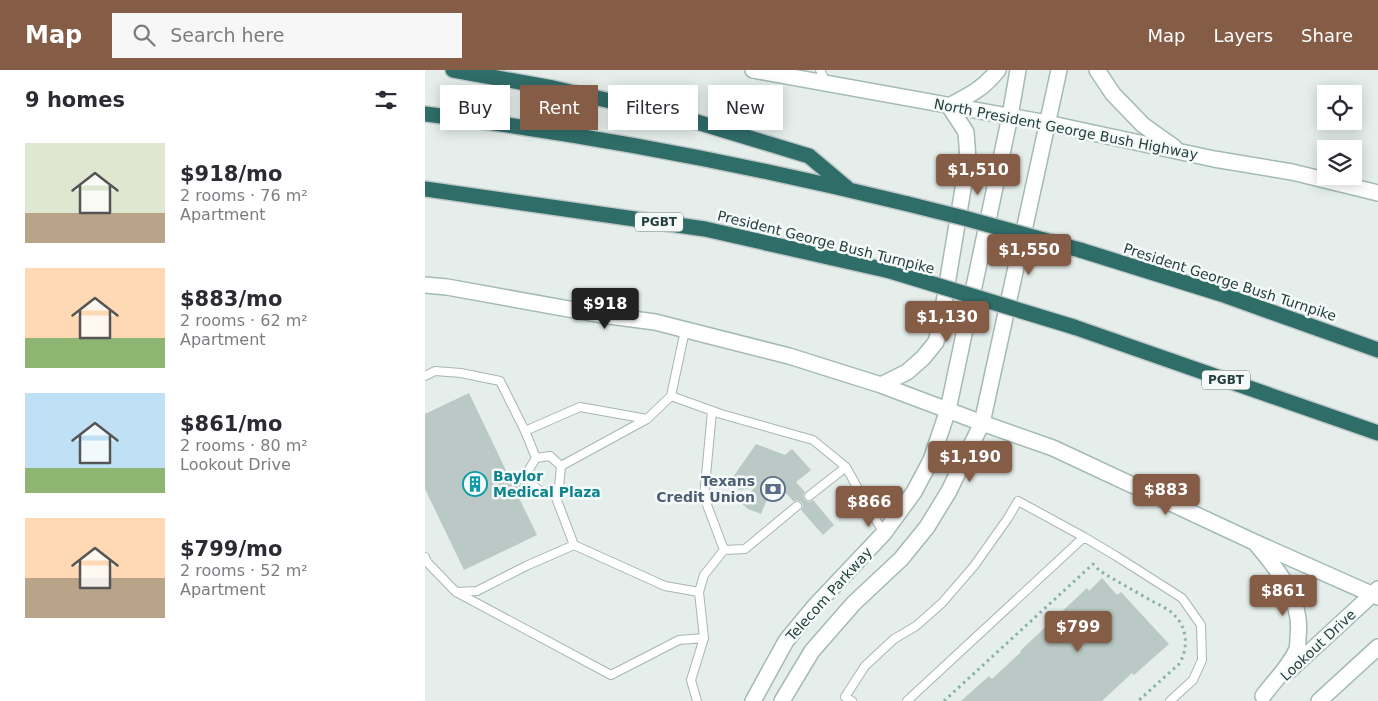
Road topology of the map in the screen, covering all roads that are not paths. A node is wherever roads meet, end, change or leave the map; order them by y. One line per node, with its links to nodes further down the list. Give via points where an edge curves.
1 (453, 70): 14 (highway, via 677,116 809,156)
2 (753, 70): 7 (main road, North President George Bush Highway)
3 (998, 70): 8 (main road, via 971,95)
4 (1018, 70): 10 (main road, Telecom Parkway)
5 (1059, 70): 11 (main road, Telecom Parkway)
6 (1097, 70): 12 (main road, via 1113,94 1143,124)
7 (824, 77): 8 (main road, North President George Bush Highway)
8 (949, 106): 10 (main road, North President George Bush Highway); 20 (main road, via 966,132 968,159 938,334 936,342 923,358 907,372)
9 (425, 114): 14 (highway, President George Bush Turnpike, via 628,144)
10 (1010, 116): 11 (main road, North President George Bush Highway); 22 (main road, Telecom Parkway)
11 (1047, 123): 12 (main road, North President George Bush Highway); 25 (main road, Telecom Parkway)
12 (1179, 151): 15 (main road, North President George Bush Highway, via 1292,172)
13 (425, 189): 27 (highway, President George Bush Turnpike / PGBT, bridge, via 705,229 890,271 1074,327)
14 (848, 189): 18 (highway, President George Bush Turnpike, bridge, via 1080,250)
15 (1378, 193)
16 (425, 285): 17 (main road, via 655,322)
17 (685, 330): 20 (main road, via 789,356); 21 (lane)
18 (1378, 350)
19 (425, 376): 26 (lane, via 435,371 500,381)
20 (881, 385): 22 (main road)
21 (671, 396): 23 (lane); 24 (lane)
22 (948, 410): 25 (main road); 34 (main road, Telecom Parkway, via 931,460 914,492)
23 (712, 411): 30 (lane, via 813,440); 38 (lane, via 704,496)
24 (647, 419): 26 (lane, via 580,406); 29 (lane)
25 (981, 423): 36 (main road, via 1053,448); 48 (main road, Telecom Parkway, via 949,491 927,527 901,559 854,603 812,651)
26 (525, 431): 28 (lane)
27 (1378, 432)
28 (536, 458): 29 (lane, via 550,456); 31 (lane, via 528,471 532,485 545,494)
29 (561, 466): 31 (lane, via 559,487)
30 (846, 466): 32 (lane); 34 (lane)
31 (553, 490): 37 (lane)
32 (809, 496)
33 (797, 506): 38 (lane, via 745,549)
34 (885, 533): 47 (main road, Telecom Parkway, via 786,641)
35 (1084, 537): 49 (lane, via 1018,501 974,566 942,603 865,666 845,698); 50 (lane); 51 (lane, via 1182,598 1201,625 1202,660 1193,680)
36 (1252, 540): 42 (main road); 45 (main road, via 1287,585 1298,614 1299,631 1297,648 1288,664)
37 (574, 545): 40 (lane, via 477,591); 41 (lane, via 665,586)
38 (724, 550): 41 (lane, via 704,575)
39 (425, 557): 40 (lane)
40 (457, 592): 43 (lane, via 611,675 679,640)
41 (699, 592): 43 (lane)
42 (1376, 594): 45 (main road, Lookout Drive)
43 (704, 638): 46 (lane, via 691,680)
44 (1378, 647): 52 (main road)
45 (1260, 698)
46 (697, 701)
47 (753, 701)
48 (783, 701)
49 (852, 701)
50 (907, 701)
51 (1170, 701)
52 (1319, 701)

